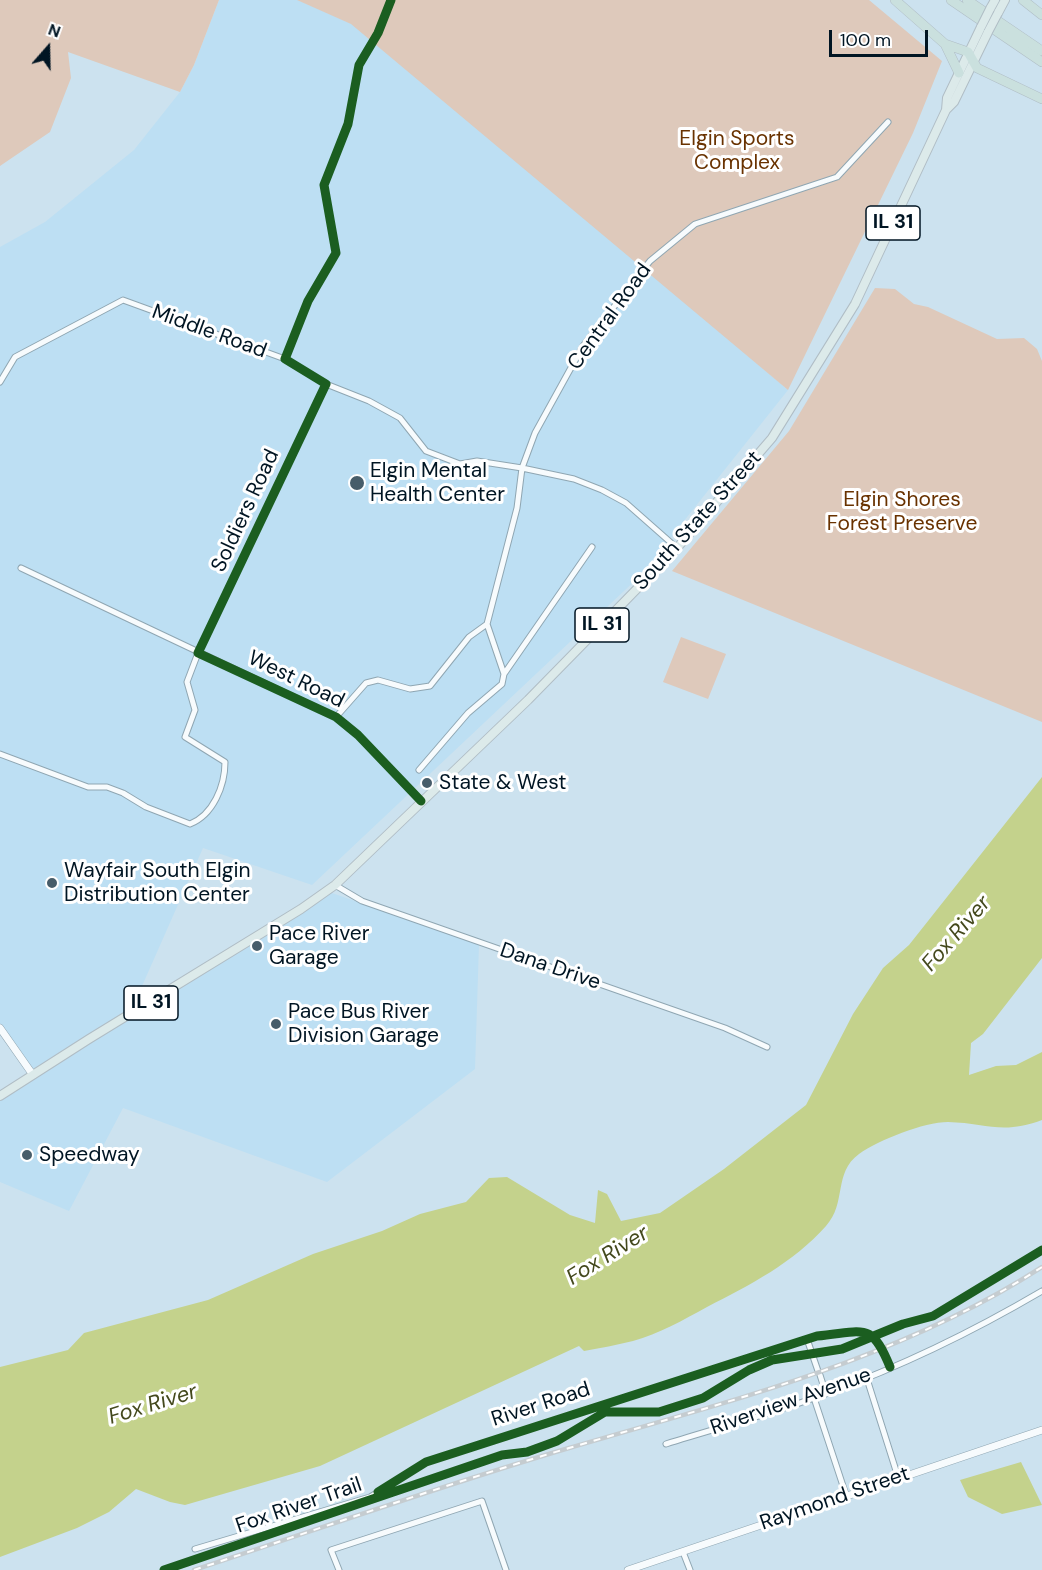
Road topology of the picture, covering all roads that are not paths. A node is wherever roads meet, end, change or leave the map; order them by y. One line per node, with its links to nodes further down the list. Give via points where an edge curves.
1 (391, 0): 11 (street)
2 (895, 0): 12 (highway)
3 (951, 0): 15 (highway)
4 (967, 0): 13 (highway)
5 (995, 0): 8 (main road, South State Street / IL 31)
6 (1005, 0): 8 (main road, South State Street / IL 31)
7 (1026, 0): 9 (highway)
8 (994, 11): 10 (main road, South State Street / IL 31, bridge)
9 (1042, 15)
10 (985, 30): 14 (main road, South State Street / IL 31); 16 (main road, South State Street / IL 31)
11 (378, 33)
12 (945, 44): 14 (highway); 17 (highway)
13 (1042, 51)
14 (968, 52): 16 (highway); 17 (main road, South State Street / IL 31)
15 (1042, 62)
16 (973, 63): 18 (highway); 19 (main road, South State Street / IL 31)
17 (958, 73): 19 (main road, South State Street / IL 31)
18 (1042, 99)
19 (946, 110): 27 (main road, South State Street / IL 31, via 872,271 814,374 772,438)
20 (888, 122): 25 (street, Central Road, via 837,177 695,224 650,261 583,346 535,433)
21 (324, 184): 22 (street, via 336,253 308,302)
22 (285, 359): 23 (street, Middle Road, via 123,300 15,357); 24 (street, Middle Road)
23 (0, 382)
24 (326, 384): 25 (street, Middle Road, via 369,400 400,418 426,451 460,464 477,461); 30 (street, Soldiers Road)
25 (522, 468): 27 (street, Middle Road, via 574,479 602,490 626,503); 29 (street, Central Road, via 517,508)
26 (592, 547): 31 (street)
27 (677, 548): 35 (main road, South State Street / IL 31, via 528,700)
28 (21, 568): 30 (street, West Road)
29 (487, 624): 31 (street); 32 (street, via 469,637 430,686 410,690 378,680 366,683)
30 (198, 652): 32 (street, West Road); 33 (street, Soldiers Road, via 187,682 195,710 185,737 225,762 225,778 203,819 190,824 115,790 88,786)
31 (504, 674): 34 (street, via 502,684 468,713)
32 (336, 717): 35 (street, West Road)
33 (0, 754)
34 (419, 770)
35 (420, 801): 36 (main road, South State Street / IL 31)
36 (335, 885): 38 (street, Dana Drive, via 362,901 725,1028); 39 (main road, South State Street / IL 31)
37 (0, 1028): 39 (street)
38 (767, 1047)
39 (33, 1075): 40 (main road, IL 31)
40 (0, 1096)
41 (1042, 1291): 43 (street, Riverview Avenue, via 963,1334)
42 (807, 1339): 43 (street, River Road, via 867,1332 877,1339); 45 (street); 51 (street, River Road, via 426,1462 370,1497)
43 (890, 1367): 44 (street, Riverview Avenue)
44 (867, 1379): 45 (street, Riverview Avenue); 49 (street)
45 (826, 1394): 46 (street, Riverview Avenue)
46 (814, 1398): 48 (street, Riverview Avenue); 50 (street)
47 (1042, 1430): 49 (street, Raymond Street)
48 (666, 1444)
49 (898, 1478): 50 (street, Raymond Street)
50 (846, 1495): 52 (street, Raymond Street)
51 (195, 1550)
52 (683, 1552): 55 (street, Raymond Street); 56 (street)
53 (339, 1570): 54 (street, via 331,1550 482,1501)
54 (506, 1570)
55 (628, 1570)
56 (690, 1570)

